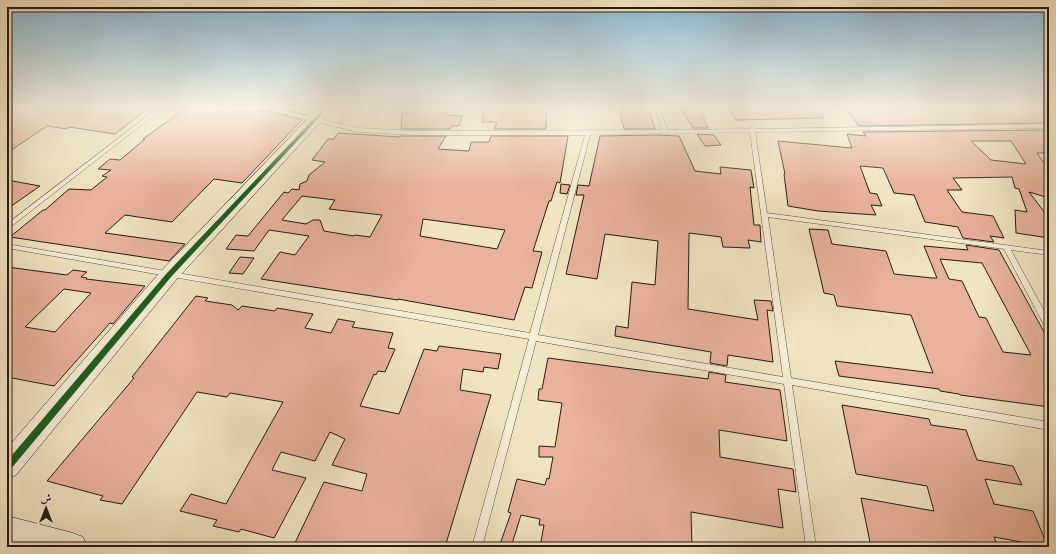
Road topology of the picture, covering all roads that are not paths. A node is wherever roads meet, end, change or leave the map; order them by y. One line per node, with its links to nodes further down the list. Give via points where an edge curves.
1 (588, 133): 12 (lane)
2 (128, 134): 6 (lane)
3 (300, 134): 10 (street)
4 (753, 134): 5 (lane)
5 (765, 215): 8 (lane); 13 (lane)
6 (7, 227)
7 (7, 246): 10 (lane)
8 (1006, 247): 9 (lane); 11 (lane)
9 (1049, 253)
10 (169, 274): 12 (lane); 15 (street)
11 (1049, 327)
12 (533, 337): 13 (lane); 18 (lane)
13 (789, 382): 14 (lane); 19 (lane)
14 (1049, 426)
15 (7, 467)
16 (7, 530): 17 (street)
17 (74, 547)
18 (477, 547)
19 (811, 547)

